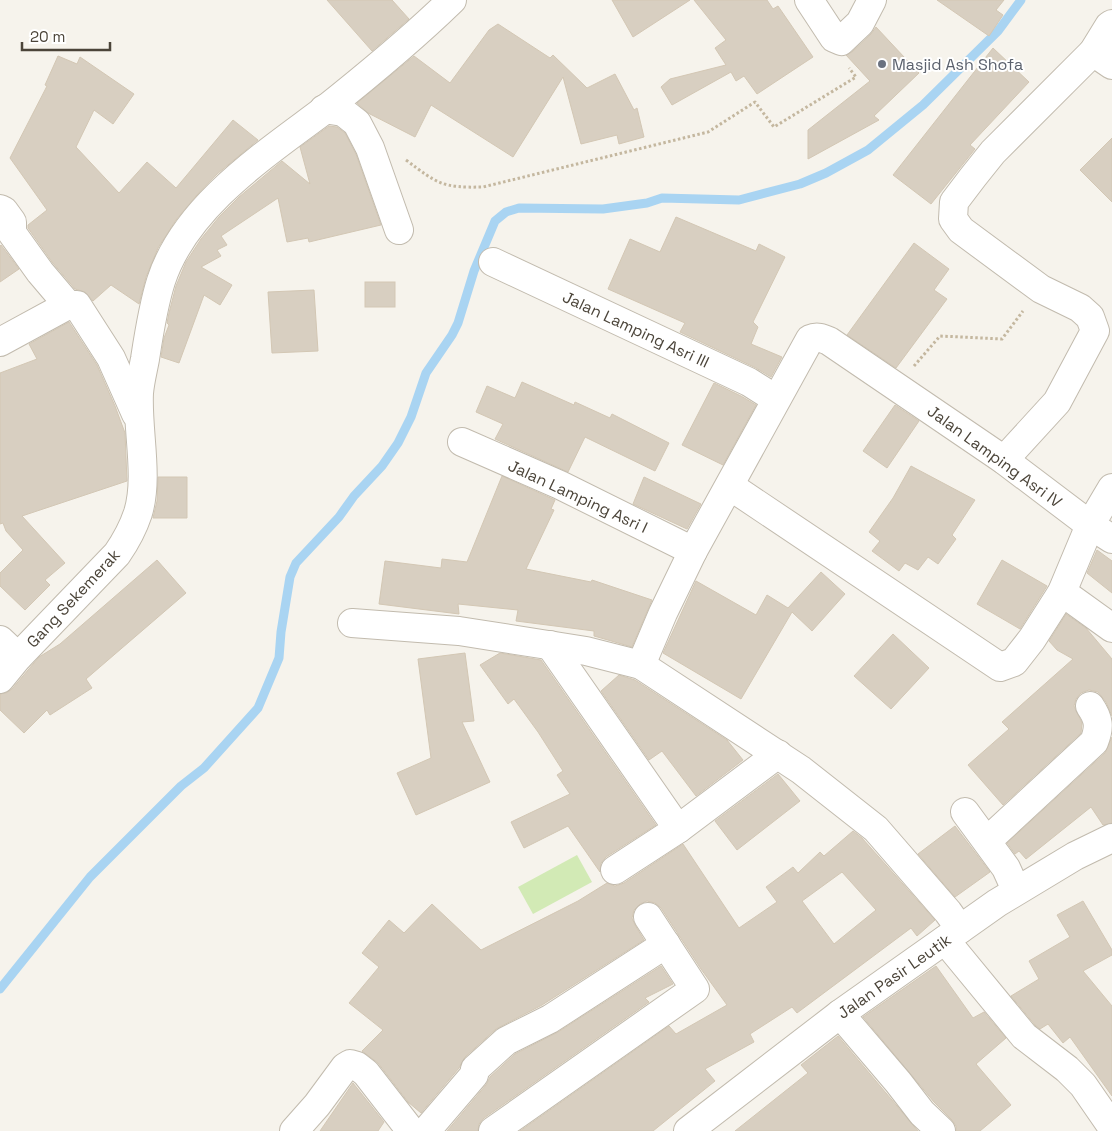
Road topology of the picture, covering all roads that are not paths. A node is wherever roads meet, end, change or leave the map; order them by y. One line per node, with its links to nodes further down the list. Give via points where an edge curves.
1 (452, 0): 6 (street, Gang Sekemerak, via 429,23)
2 (809, 0): 3 (street, via 834,38 841,41 860,23)
3 (872, 0)
4 (1112, 24): 5 (street)
5 (1103, 58): 15 (street, via 993,152 954,202 953,219 961,230 1041,289 1080,308 1090,317 1095,332 1057,402)
6 (324, 109): 8 (street, via 343,112 357,123 370,148); 13 (street, Gang Sekemerak, via 265,154 205,209 191,223 176,248 154,308 139,392)
7 (0, 209): 10 (street, via 12,222 12,232 40,272)
8 (399, 230)
9 (493, 262): 12 (street, Jalan Lamping Asri III, via 749,382)
10 (68, 305): 11 (street); 13 (street, via 77,304 111,358)
11 (0, 342)
12 (776, 399): 15 (street, Jalan Lamping Asri IV, via 810,340 817,337 829,341); 16 (street)
13 (140, 423): 24 (street, Gang Sekemerak, via 142,481 138,512 128,538 117,554)
14 (462, 442): 19 (street, Jalan Lamping Asri I, via 560,485)
15 (1004, 460): 18 (street, Jalan Lamping Asri IV)
16 (730, 486): 19 (street); 20 (street, via 1000,667 1014,662)
17 (1112, 488): 18 (street)
18 (1101, 532): 20 (street)
19 (693, 551): 25 (street)
20 (1062, 592): 22 (street)
21 (352, 623): 23 (street, via 459,631)
22 (1112, 628)
23 (550, 645): 25 (street, via 595,652); 30 (street)
24 (9, 649): 26 (street, Gang Sekemerak)
25 (641, 665): 28 (street)
26 (0, 679)
27 (1090, 706): 32 (street, via 1097,716 1098,732 1094,742)
28 (778, 754): 30 (street); 36 (street, via 876,829 948,912)
29 (965, 812): 32 (street)
30 (678, 828): 33 (street)
31 (1112, 838): 34 (street, Jalan Pasir Leutik)
32 (987, 841): 34 (street, via 1006,868)
33 (615, 870)
34 (1016, 890): 36 (street, Jalan Pasir Leutik)
35 (648, 917): 37 (street)
36 (952, 935): 38 (street, Jalan Pasir Leutik); 40 (street, via 1024,1036 1084,1084)
37 (666, 944): 41 (street, via 550,1019 506,1041 475,1070 474,1075); 43 (street, via 695,989)
38 (840, 1014): 39 (street, Jalan Pasir Leutik); 44 (street, via 922,1113)
39 (704, 1126)
40 (1112, 1126)
41 (410, 1129): 42 (street, via 366,1073 350,1064)
42 (294, 1131)
43 (493, 1131)
44 (941, 1131)

